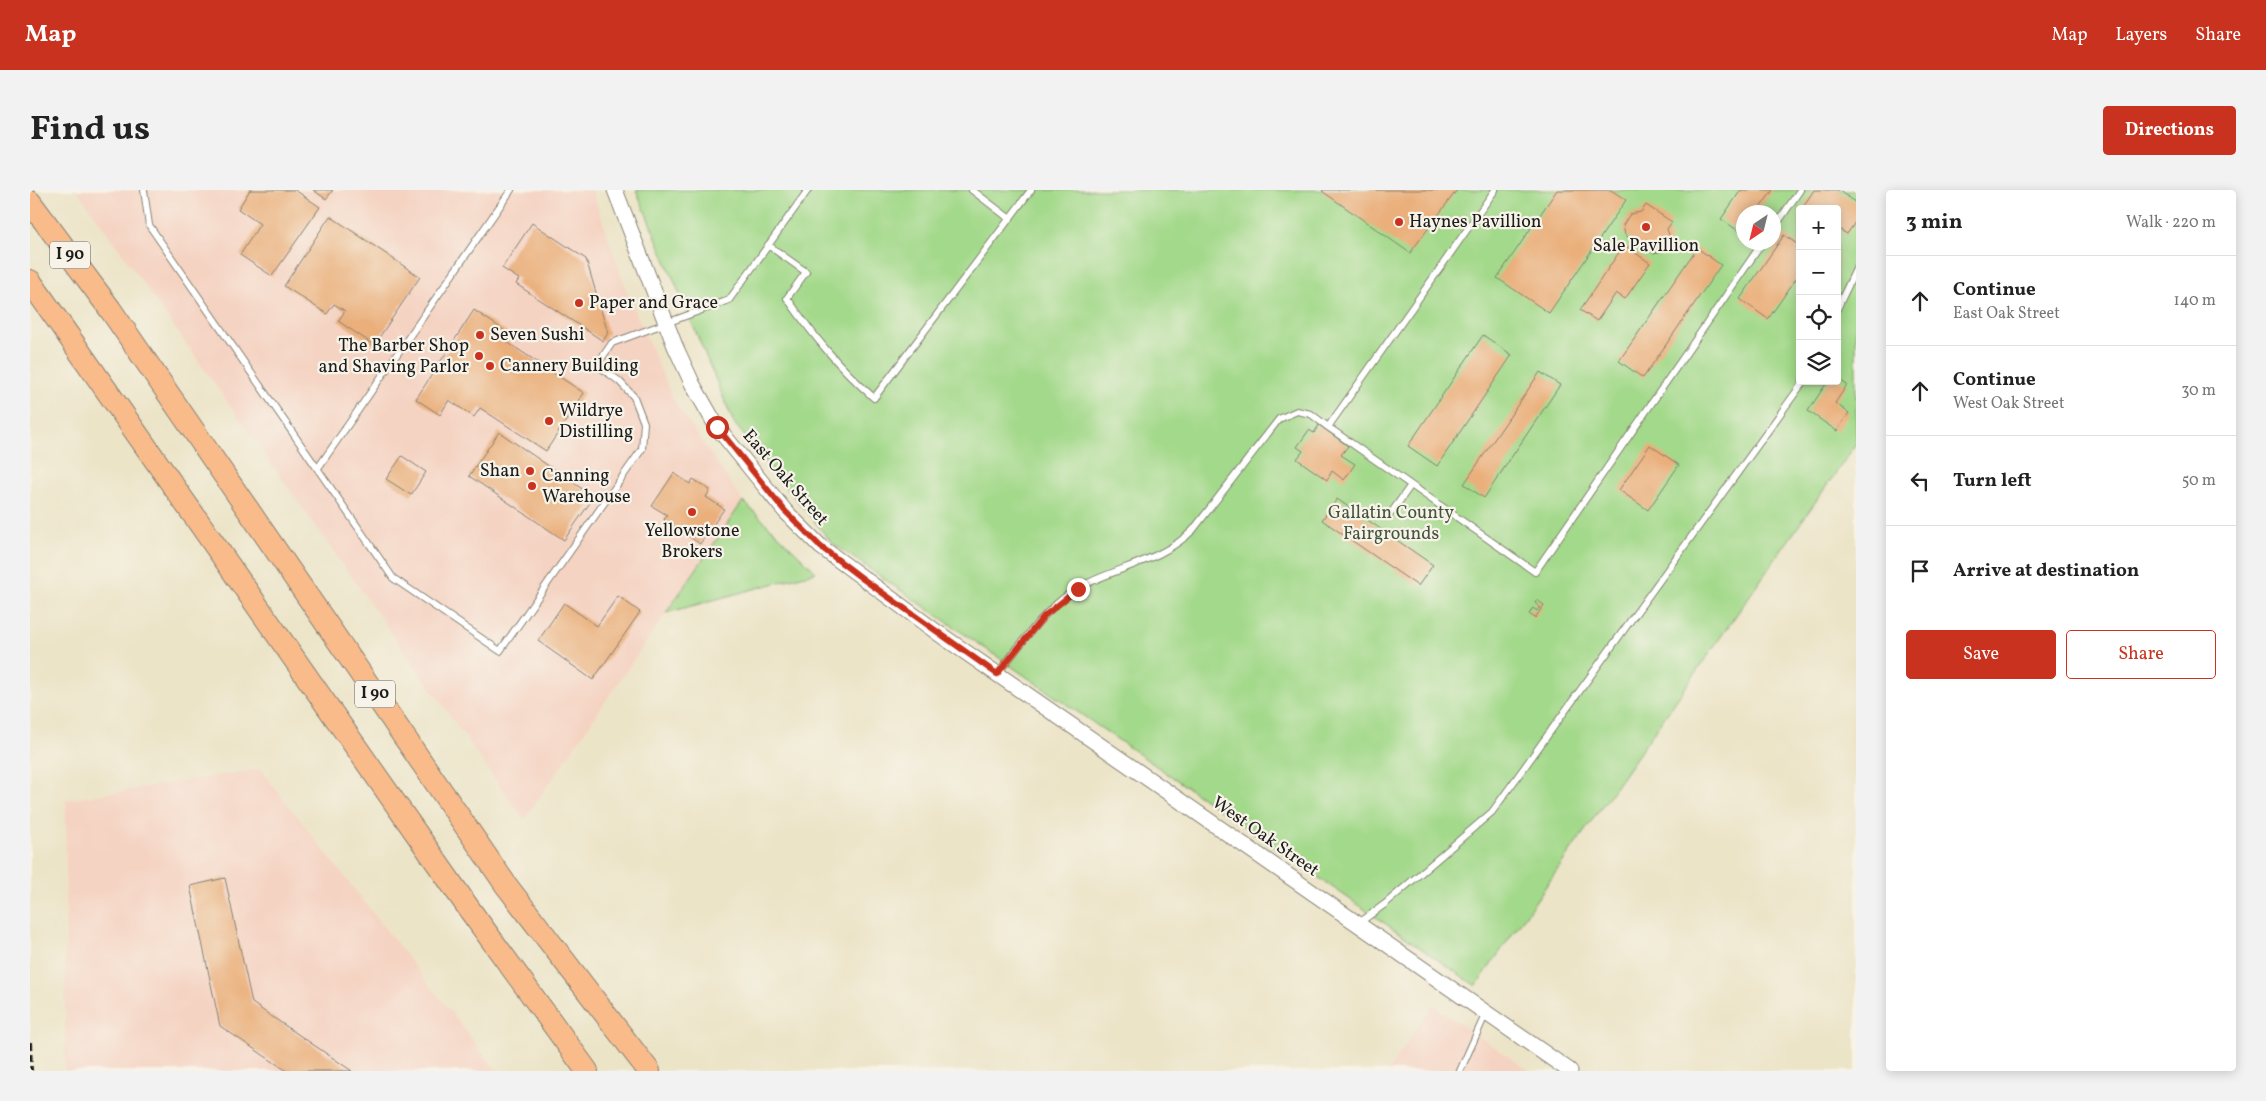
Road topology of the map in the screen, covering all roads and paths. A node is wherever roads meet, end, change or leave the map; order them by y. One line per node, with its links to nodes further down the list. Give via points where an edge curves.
1 (144, 190): 20 (lane, via 149,225)
2 (511, 190): 20 (lane)
3 (615, 190): 17 (street, East Oak Street)
4 (808, 190): 12 (lane)
5 (972, 190): 11 (lane)
6 (1031, 190): 11 (lane)
7 (1495, 190): 19 (lane)
8 (1800, 190): 10 (lane)
9 (30, 202): 28 (highway, I 90, via 110,309 506,884)
10 (1781, 218)
11 (1010, 219): 12 (lane, via 874,398 822,346 787,298 806,272)
12 (768, 245): 17 (lane, via 729,300)
13 (1757, 250): 21 (lane, via 1535,572)
14 (1856, 269): 16 (lane)
15 (30, 281): 27 (highway, I 90, via 472,913)
16 (1841, 301)
17 (666, 322): 20 (lane, via 612,343 596,365 619,380 634,397 644,423 642,449 500,651 394,578); 23 (street, East Oak Street, via 693,385 717,427 785,511 821,547)
18 (1801, 385): 25 (lane, via 1492,812)
19 (1328, 427): 21 (lane); 24 (lane, via 1311,414 1297,411 1279,419 1178,545 1078,589 1044,616)
20 (318, 468)
21 (1410, 485): 22 (lane)
22 (1391, 513)
23 (938, 633): 24 (street, West Oak Street)
24 (997, 674): 25 (street, West Oak Street)
25 (1358, 924): 26 (street, West Oak Street)
26 (1486, 1013): 29 (lane); 30 (street, West Oak Street)
27 (588, 1071)
28 (649, 1071)
29 (1460, 1071)
30 (1570, 1071)

